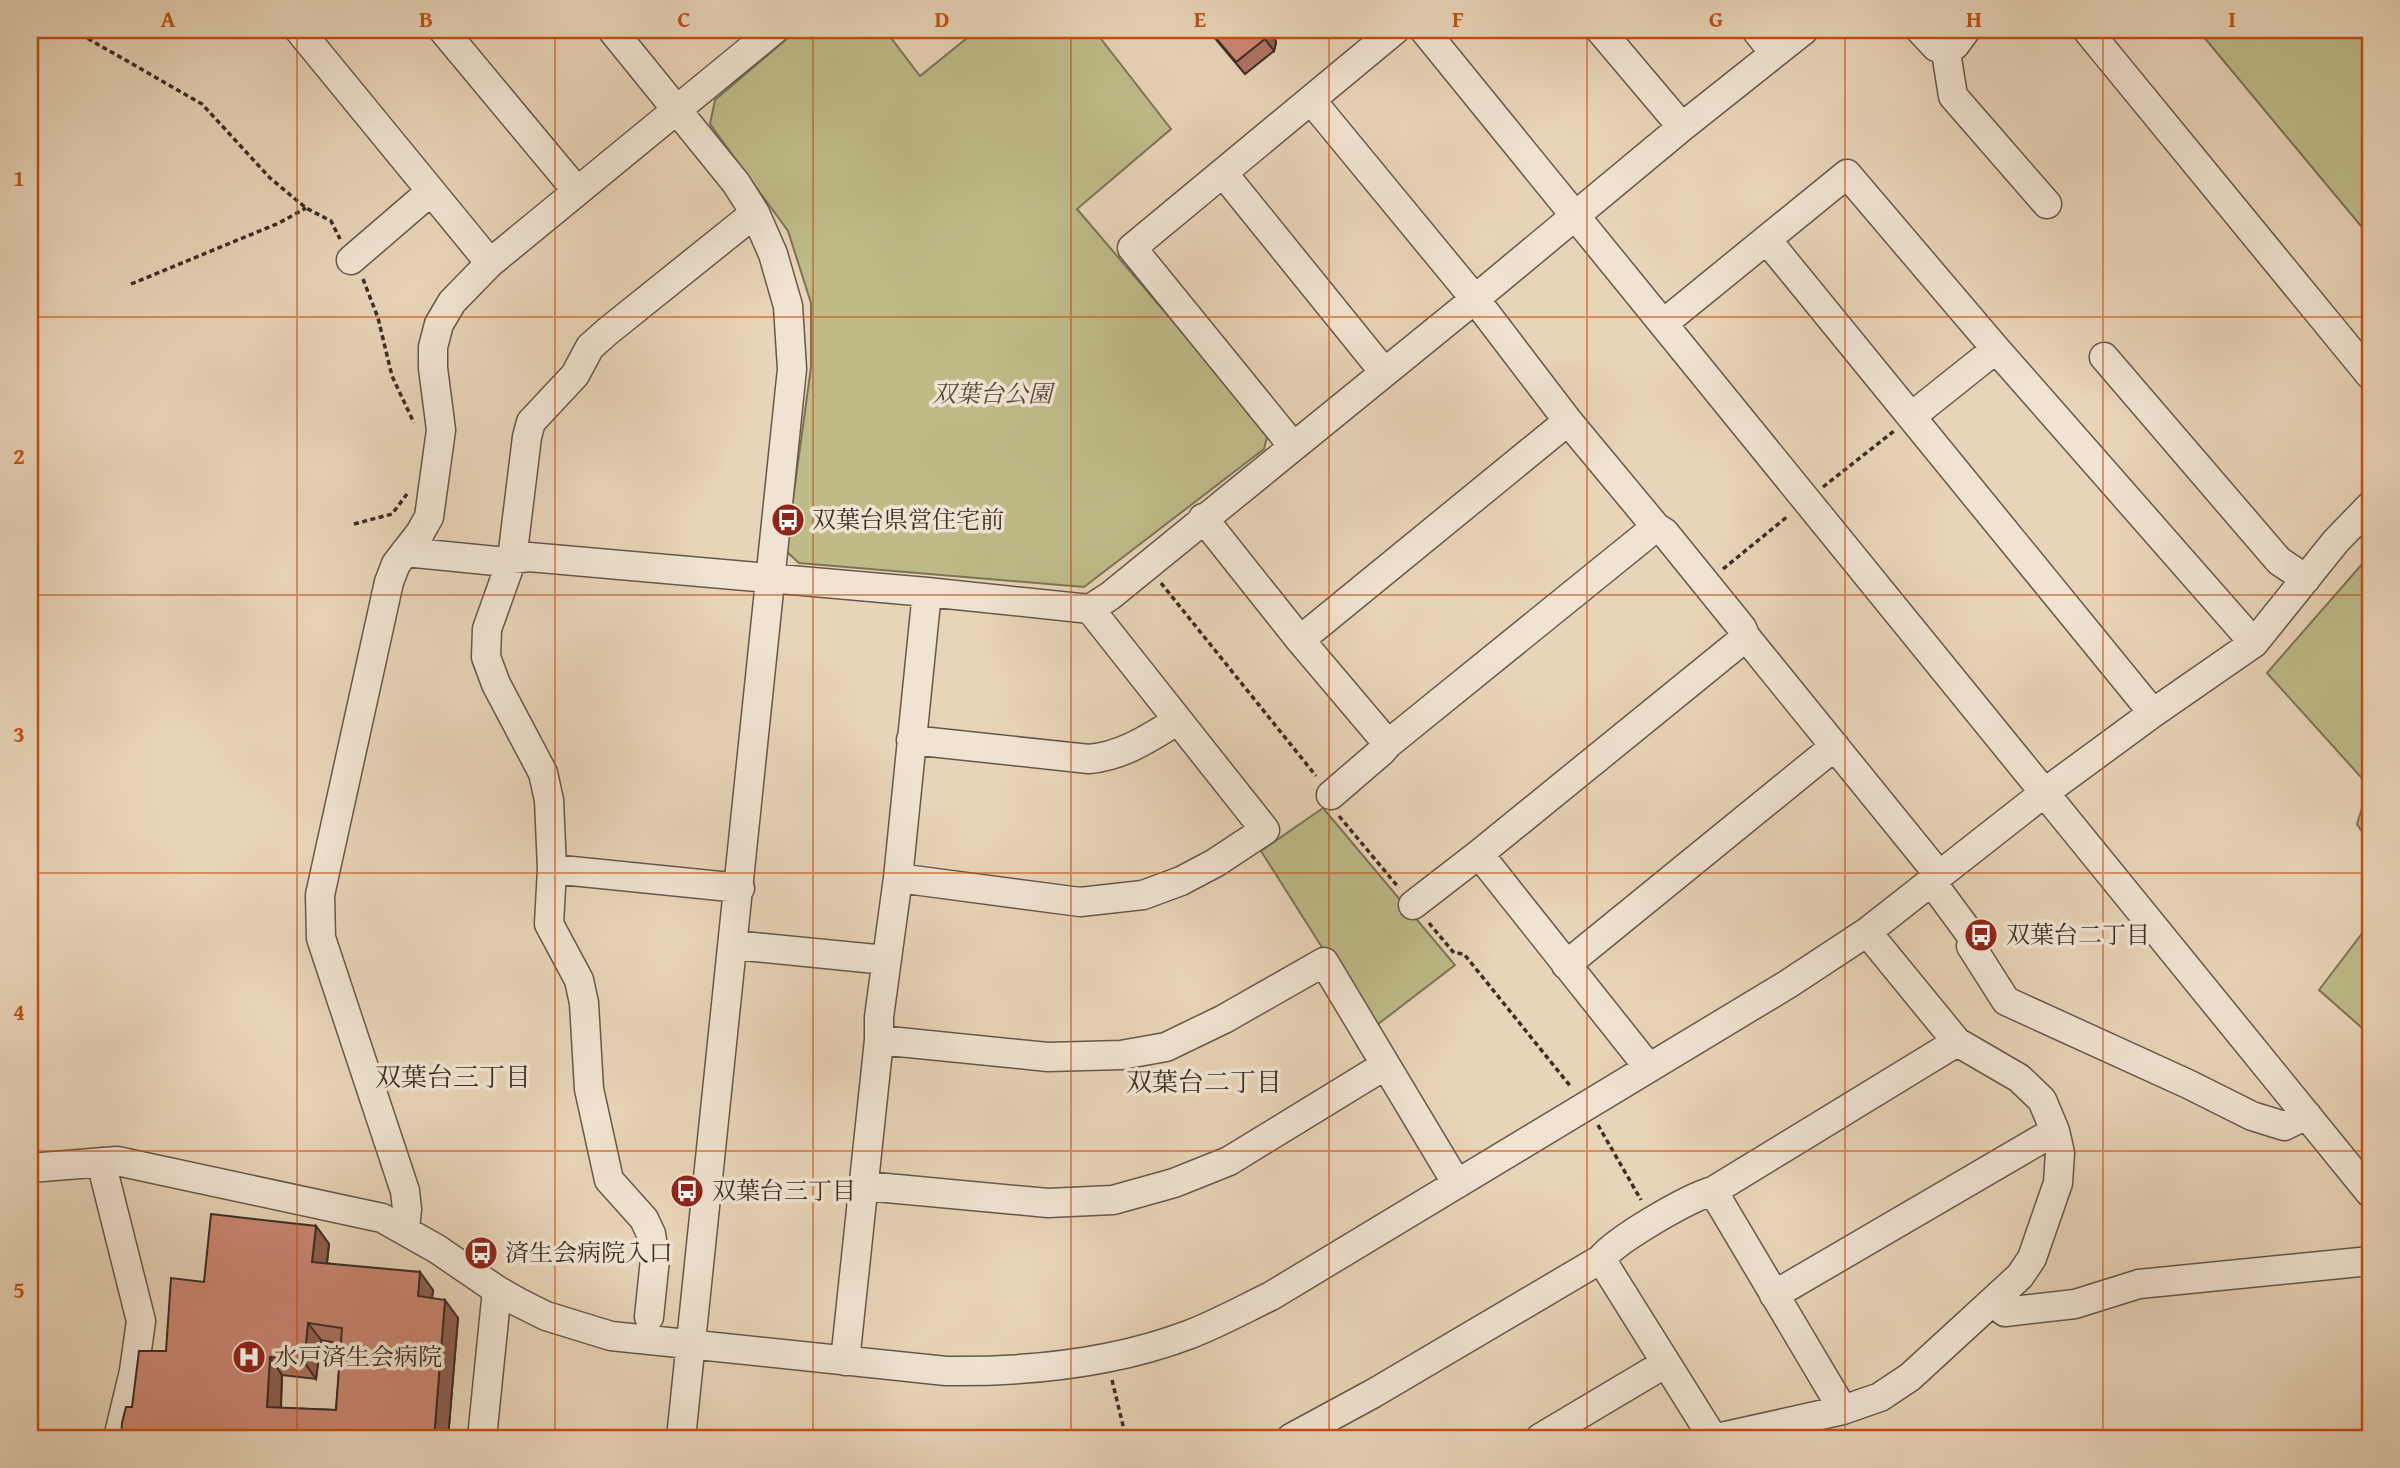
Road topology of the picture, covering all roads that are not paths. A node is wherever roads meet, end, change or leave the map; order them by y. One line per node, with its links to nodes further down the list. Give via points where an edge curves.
1 (299, 30): 19 (street)
2 (443, 30): 18 (street)
3 (612, 30): 15 (street)
4 (774, 30): 15 (street)
5 (1395, 30): 14 (street)
6 (1424, 30): 22 (street)
7 (1600, 30): 16 (street)
8 (1756, 30): 13 (street)
9 (1804, 30): 13 (street)
10 (1920, 30): 12 (street, via 1936,47)
11 (2087, 30): 31 (street)
12 (1956, 38): 20 (street, via 1953,96)
13 (1774, 53): 16 (street)
14 (1311, 100): 17 (street); 26 (street)
15 (678, 109): 18 (street); 21 (street)
16 (1682, 127): 22 (street)
17 (1223, 173): 30 (street); 34 (street, via 1132,248)
18 (577, 191): 25 (street)
19 (430, 192): 24 (street); 25 (street)
20 (2048, 204)
21 (755, 213): 39 (street, via 590,347 575,375 531,422); 41 (street, via 788,306 792,369)
22 (1575, 216): 26 (street); 27 (street)
23 (1768, 240): 27 (street); 28 (street, via 1847,174); 32 (street)
24 (351, 260)
25 (489, 263): 38 (street, via 452,302 432,347 441,430 429,517)
26 (1475, 299): 30 (street); 33 (street)
27 (1664, 323): 52 (street)
28 (1996, 349): 32 (street); 46 (street)
29 (2104, 357): 40 (street, via 2278,561)
30 (1384, 372): 34 (street)
31 (2370, 375)
32 (1908, 420): 47 (street)
33 (1568, 421): 37 (street); 45 (street)
34 (1293, 446): 36 (street)
35 (2370, 506): 40 (street)
36 (1203, 518): 43 (street); 45 (street)
37 (1656, 527): 44 (street); 50 (street)
38 (405, 552): 39 (street); 76 (street, via 389,582 320,895 321,938 405,1191)
39 (512, 559): 41 (street); 55 (street, via 487,629 486,657 543,773)
40 (2306, 579): 46 (street)
41 (771, 580): 42 (street); 58 (street)
42 (927, 592): 43 (street); 49 (street)
43 (1090, 609): 48 (street)
44 (1746, 637): 51 (street); 54 (street)
45 (1300, 640): 50 (street)
46 (2253, 643): 47 (street)
47 (2153, 713): 52 (street)
48 (1177, 721): 49 (street, via 1107,758); 56 (street, via 1265,830 1215,863 1143,895 1080,902)
49 (911, 740): 56 (street)
50 (1388, 744): 53 (street)
51 (1835, 746): 57 (street); 63 (street)
52 (2044, 793): 57 (street); 68 (street)
53 (1331, 795)
54 (1479, 854): 59 (street); 63 (street)
55 (552, 869): 58 (street); 77 (street, via 550,924 579,980 589,1089 609,1180 644,1219)
56 (898, 877): 62 (street)
57 (1935, 878): 60 (street); 68 (street, via 1976,942 1971,946 2006,1001 2252,1116 2284,1126)
58 (740, 888): 61 (street)
59 (1413, 905)
60 (1867, 932): 65 (street); 67 (street)
61 (734, 945): 62 (street); 80 (street)
62 (886, 960): 64 (street)
63 (1566, 965): 67 (street)
64 (880, 1040): 66 (street, via 1048,1057 1121,1055 1166,1046 1324,962); 73 (street)
65 (1958, 1042): 69 (street, via 2020,1078 2042,1100); 74 (street)
66 (1384, 1066): 72 (street); 73 (street, via 1229,1161 1113,1200 1048,1203)
67 (1650, 1068): 72 (street)
68 (2306, 1115): 75 (street)
69 (2055, 1131): 82 (street); 83 (street, via 2060,1153 2058,1183 2032,1258)
70 (102, 1162): 71 (street); 76 (street, via 337,1207); 89 (street, via 141,1321)
71 (30, 1168)
72 (1457, 1184): 86 (street, via 1270,1296 1188,1335 1143,1349 1053,1367 991,1371)
73 (865, 1186): 86 (street)
74 (1713, 1191): 78 (street, via 1654,1222); 82 (street)
75 (2370, 1193)
76 (405, 1229): 81 (street)
77 (655, 1259): 80 (street); 84 (street)
78 (1601, 1259): 87 (street); 92 (street)
79 (2370, 1261): 83 (street, via 2139,1284 2075,1304 2017,1311 2005,1312)
80 (700, 1262): 85 (street)
81 (497, 1290): 85 (street, via 578,1327 611,1336); 90 (street)
82 (1774, 1295): 88 (street)
83 (1993, 1302): 88 (street, via 1910,1377 1880,1397)
84 (649, 1317)
85 (691, 1345): 86 (street); 91 (street)
86 (845, 1361)
87 (1666, 1363): 93 (street); 94 (street)
88 (1843, 1410): 94 (street)
89 (118, 1438)
90 (482, 1438)
91 (681, 1438)
92 (1291, 1438)
93 (1540, 1438)
94 (1715, 1438)

